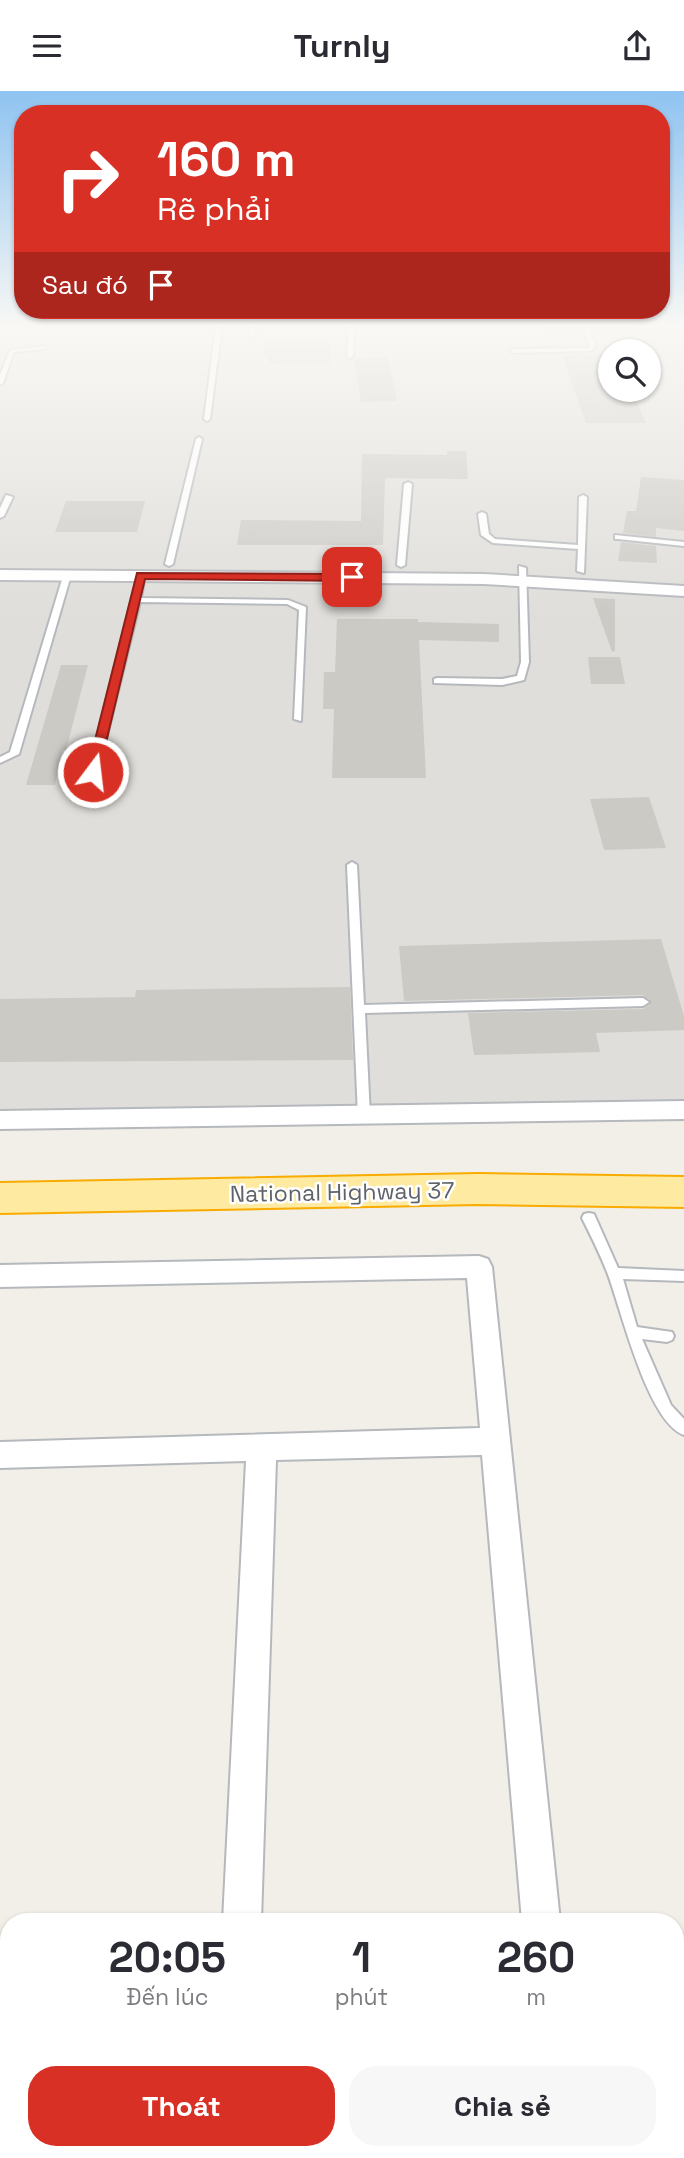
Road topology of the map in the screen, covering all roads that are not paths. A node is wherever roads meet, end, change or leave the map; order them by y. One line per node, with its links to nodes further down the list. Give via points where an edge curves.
1 (199, 439): 11 (lane)
2 (408, 484): 12 (lane)
3 (9, 497): 6 (lane)
4 (583, 497): 9 (lane)
5 (482, 514): 9 (lane, via 485,535 493,541)
6 (0, 516)
7 (618, 537): 8 (lane)
8 (684, 544)
9 (581, 547): 13 (lane)
10 (0, 563): 11 (street)
11 (169, 564): 12 (street)
12 (401, 565): 14 (street)
13 (581, 571): 14 (street); 18 (street)
14 (522, 574): 17 (street); 19 (street); 21 (lane, via 526,662 521,678)
15 (0, 575): 16 (street)
16 (67, 575): 17 (street); 23 (lane, via 14,754)
17 (141, 576): 20 (lane)
18 (684, 578)
19 (684, 590)
20 (137, 600): 22 (lane, via 288,602 303,609); 24 (lane)
21 (438, 681)
22 (298, 719)
23 (0, 759)
24 (93, 772)
25 (352, 865): 27 (lane)
26 (643, 1002): 27 (lane)
27 (359, 1009): 29 (lane)
28 (684, 1110): 29 (street)
29 (364, 1116): 30 (street)
30 (0, 1120)
31 (684, 1192): 32 (highway, National Highway 37, via 478,1189)
32 (0, 1198)
33 (589, 1218): 34 (lane)
34 (614, 1273): 36 (lane); 37 (lane)
35 (0, 1276): 40 (street, via 479,1267)
36 (684, 1276)
37 (632, 1332): 38 (lane); 39 (lane, via 666,1409)
38 (667, 1336)
39 (684, 1429)
40 (496, 1441): 41 (street); 44 (street)
41 (261, 1448): 42 (street); 43 (street)
42 (0, 1455)
43 (242, 1913)
44 (540, 1913)

